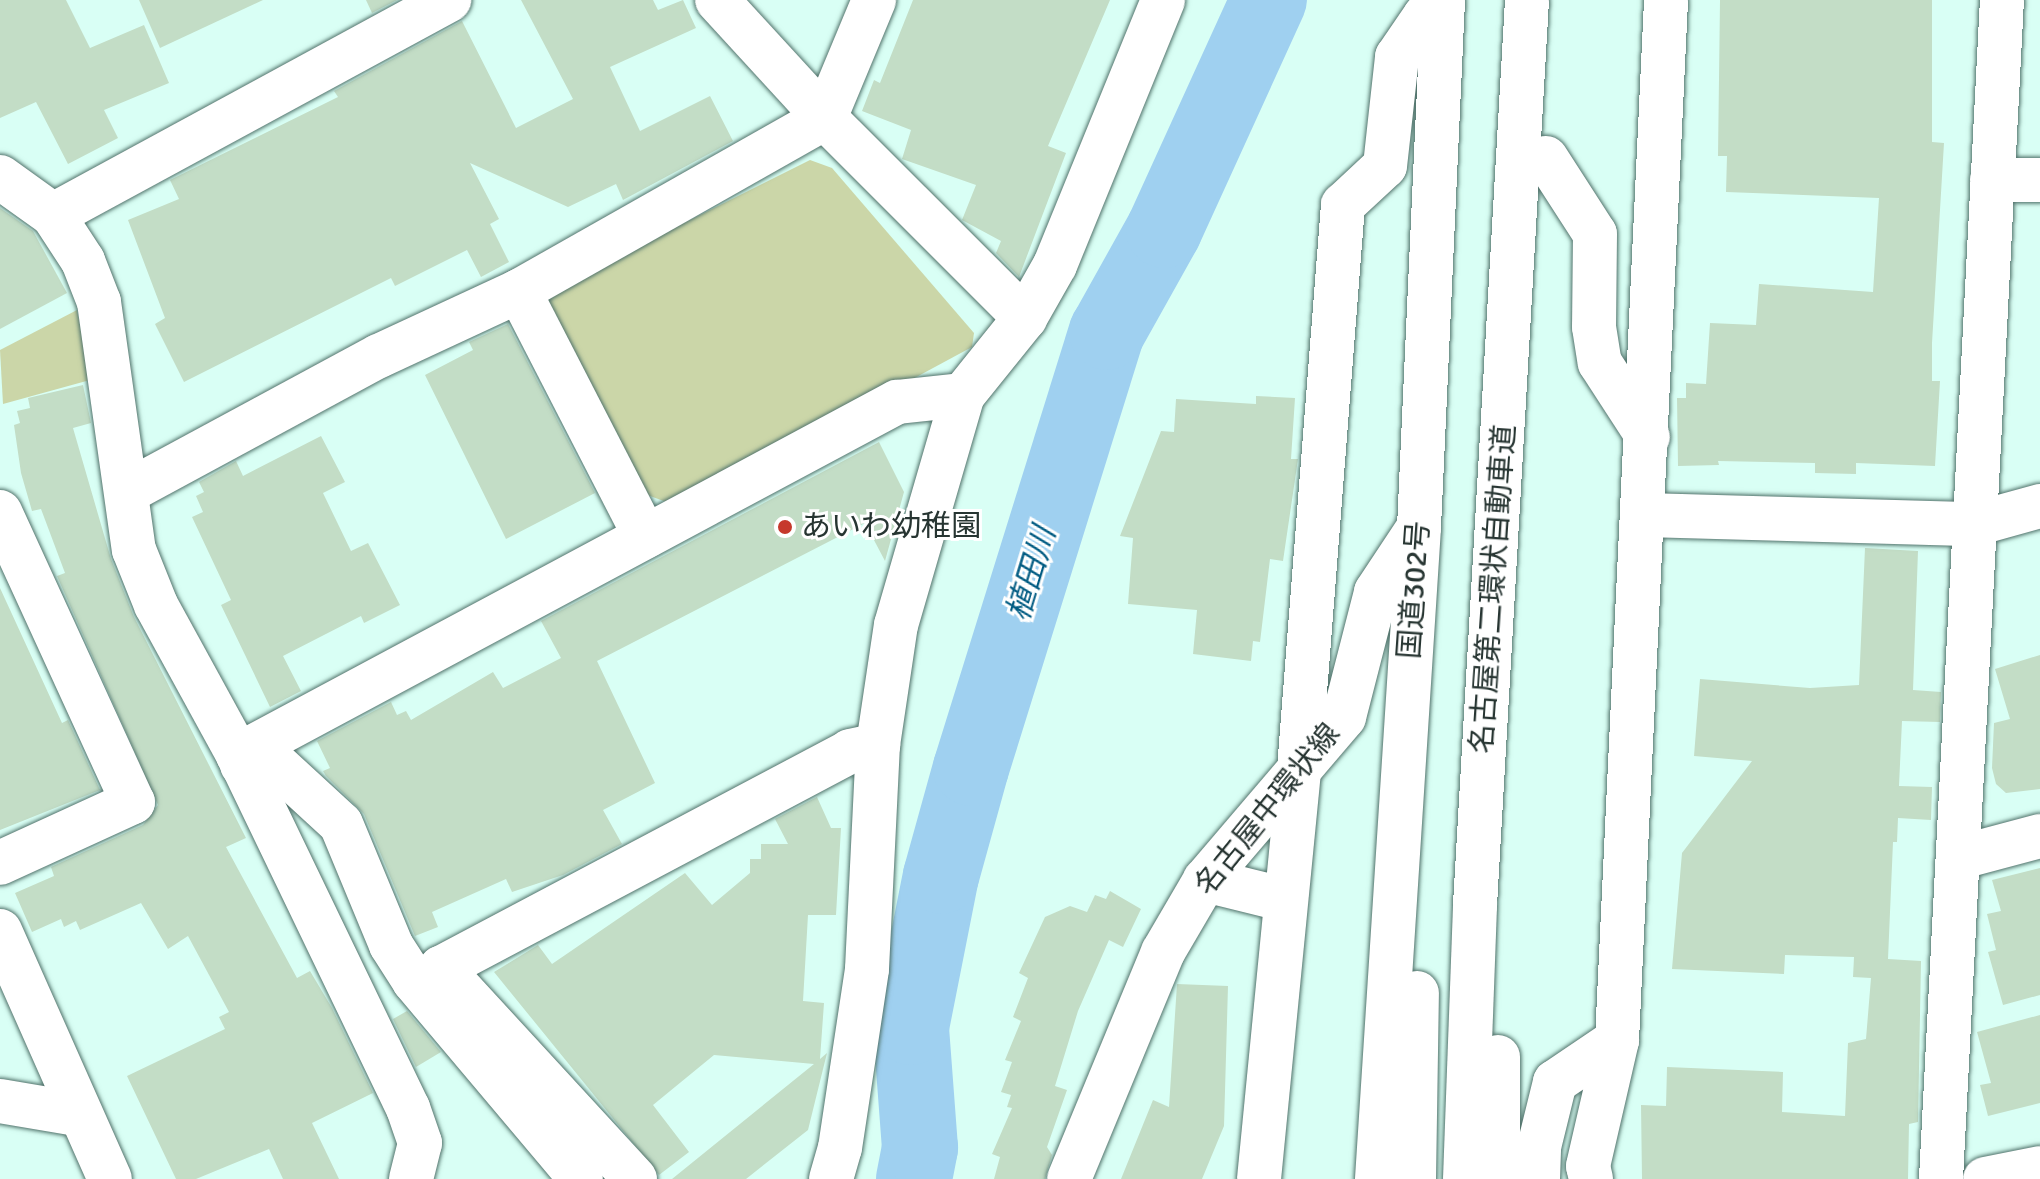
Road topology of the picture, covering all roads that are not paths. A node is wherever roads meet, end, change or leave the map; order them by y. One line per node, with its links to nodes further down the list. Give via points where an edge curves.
1 (449, 0): 15 (main road)
2 (717, 0): 10 (main road)
3 (874, 0): 10 (main road)
4 (1163, 0): 17 (main road, via 1055,265)
5 (1452, 0): 25 (main road, 国道302号); 29 (main road, via 1425,16 1397,57 1385,166 1343,205); 35 (main road, 名古屋第二環状自動車道)
6 (1527, 0): 41 (main road, 名古屋第二環状自動車道, via 1475,905)
7 (1555, 0): 11 (main road)
8 (1666, 0): 19 (main road)
9 (2002, 0): 13 (main road)
10 (825, 118): 16 (main road); 17 (main road)
11 (1546, 158): 19 (main road, via 1595,234 1594,327 1600,363); 41 (main road, via 1498,1045)
12 (0, 177): 15 (main road)
13 (1992, 180): 14 (main road); 24 (main road)
14 (2040, 180)
15 (53, 215): 20 (main road, via 83,261 99,302)
16 (519, 291): 20 (main road, via 379,356); 26 (main road)
17 (1025, 318): 18 (main road)
18 (963, 395): 26 (main road, via 897,402); 27 (main road, via 896,625)
19 (1648, 437): 23 (main road)
20 (127, 492): 28 (main road, via 134,550 156,605)
21 (2040, 506): 24 (main road)
22 (0, 512): 32 (main road, via 133,802)
23 (1645, 515): 24 (main road); 37 (main road)
24 (1975, 524): 31 (main road)
25 (1419, 527): 29 (main road, 名古屋中環状線, via 1376,592 1344,717); 49 (main road, 国道302号)
26 (645, 536): 28 (main road)
27 (878, 745): 45 (main road, via 850,751 441,968); 46 (main road, via 867,969)
28 (240, 760): 43 (main road, via 408,1108 420,1143); 44 (main road, via 267,756 341,824 391,945 414,981)
29 (1299, 769): 33 (main road, 名古屋中環状線); 34 (main road)
30 (2040, 836): 31 (main road)
31 (1961, 857): 53 (main road)
32 (0, 863)
33 (1205, 880): 34 (main road); 47 (main road, 名古屋中環状線, via 1163,952)
34 (1286, 900): 48 (main road)
35 (1418, 904): 50 (main road); 51 (main road, 名古屋第二環状自動車道)
36 (0, 931): 39 (main road)
37 (1617, 1040): 41 (main road, via 1555,1082); 52 (main road, via 1588,1166)
38 (0, 1101): 39 (main road)
39 (77, 1114): 42 (main road)
40 (2040, 1168): 54 (main road)
41 (1502, 1172)
42 (110, 1179)
43 (411, 1179)
44 (581, 1179)
45 (635, 1179)
46 (831, 1179)
47 (1069, 1179)
48 (1259, 1179)
49 (1377, 1179)
50 (1395, 1179)
51 (1414, 1179)
52 (1591, 1179)
53 (1941, 1179)
54 (1985, 1179)

